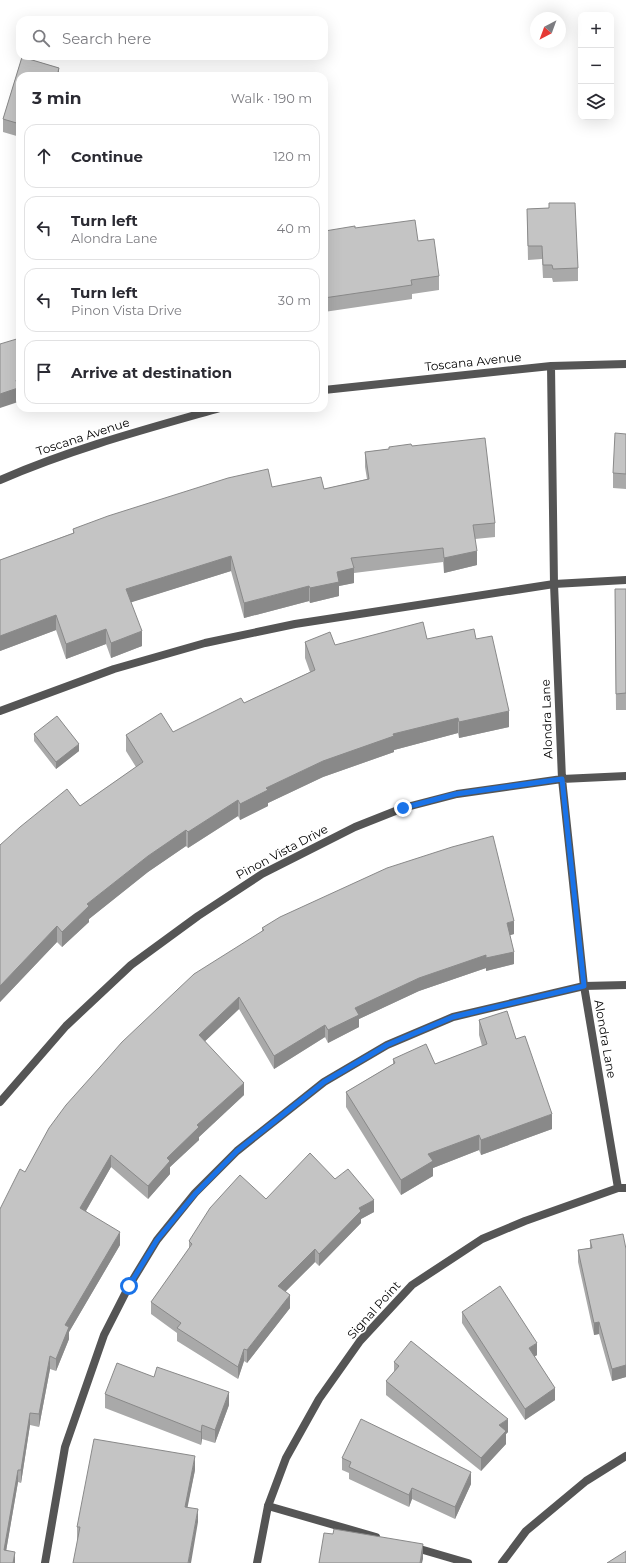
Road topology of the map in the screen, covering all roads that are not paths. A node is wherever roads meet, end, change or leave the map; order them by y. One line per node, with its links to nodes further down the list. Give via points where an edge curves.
1 (626, 364): 2 (street, Toscana Avenue)
2 (551, 366): 3 (street, Toscana Avenue); 7 (street, Alondra Lane)
3 (328, 390)
4 (206, 412): 5 (street, Toscana Avenue, via 100,443)
5 (0, 480)
6 (626, 580): 7 (street)
7 (554, 584): 8 (street, via 295,624 205,643 114,669); 10 (street, Alondra Lane)
8 (0, 711)
9 (626, 776): 10 (street, Pinon Vista Drive)
10 (562, 779): 12 (street, Alondra Lane); 13 (street, Pinon Vista Drive, via 456,794 403,808 355,826 262,874 198,916 131,965 66,1026)
11 (626, 985): 12 (street)
12 (584, 986): 14 (street, Alondra Lane); 19 (street, via 453,1017 387,1045 324,1082 237,1151 195,1194 157,1240 129,1286 104,1335 65,1447)
13 (0, 1102)
14 (622, 1188): 16 (street, Signal Point, via 525,1221 482,1239 412,1286 360,1341 319,1399 286,1458)
15 (626, 1456): 22 (street, via 586,1481 526,1531)
16 (268, 1506): 17 (street); 20 (street, Signal Point)
17 (383, 1539)
18 (406, 1546): 21 (street)
19 (45, 1563)
20 (257, 1563)
21 (468, 1563)
22 (502, 1563)

